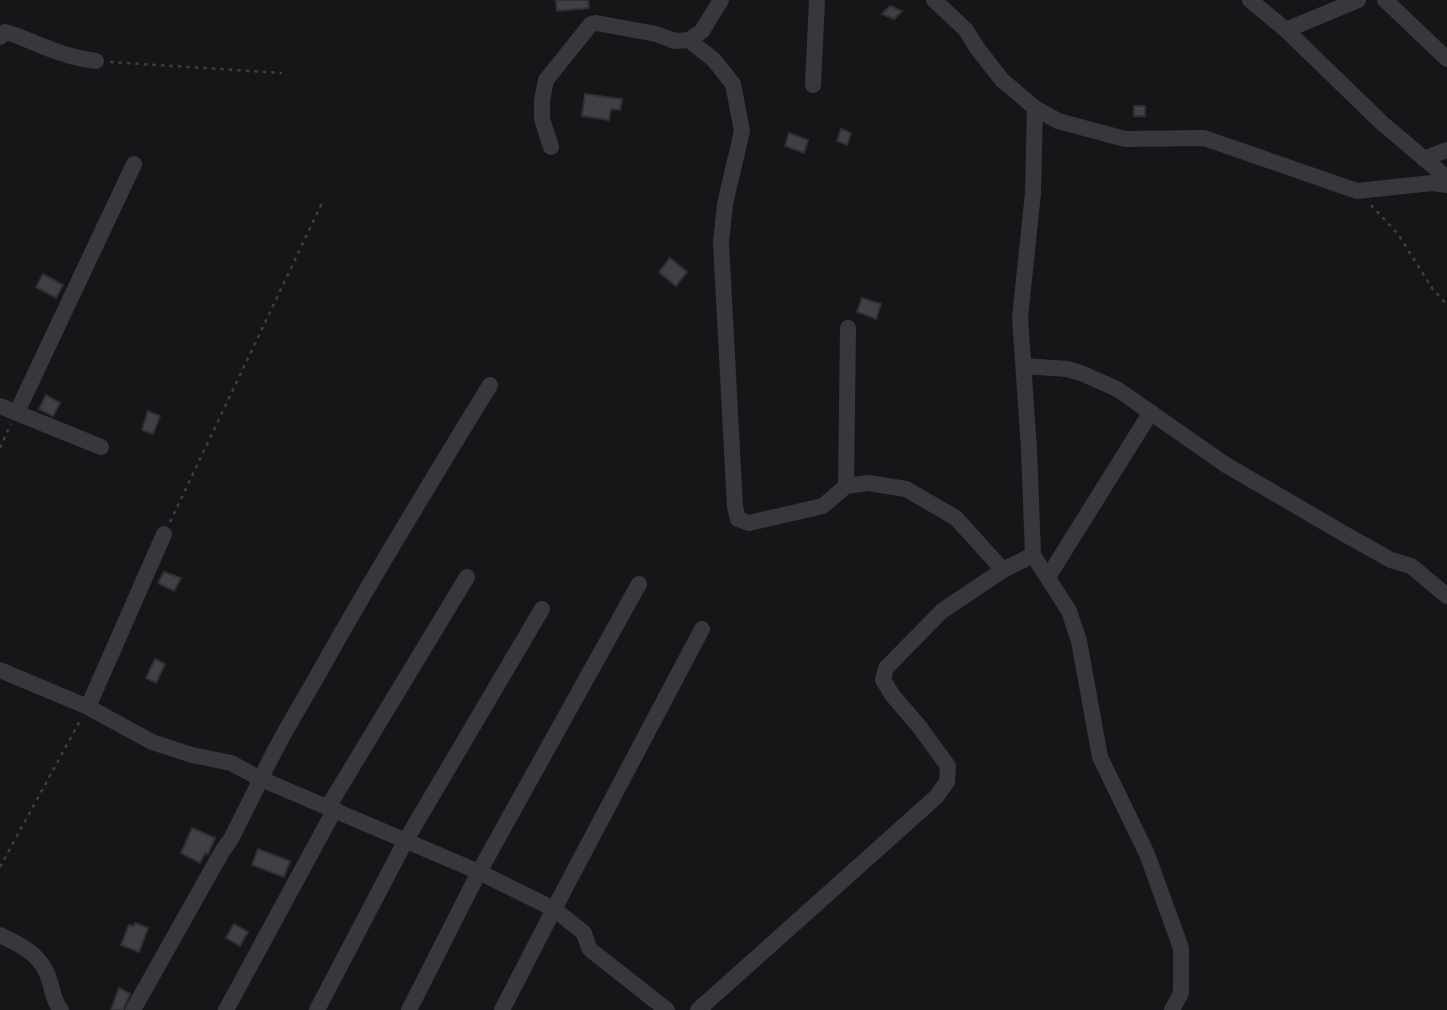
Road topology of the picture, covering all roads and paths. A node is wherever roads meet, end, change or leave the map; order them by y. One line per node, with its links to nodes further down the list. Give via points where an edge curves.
1 (720, 0): 9 (street, via 702,32)
2 (817, 0): 13 (street)
3 (934, 0): 14 (street, via 966,30 1002,80)
4 (1250, 0): 7 (street)
5 (1358, 0): 7 (street)
6 (1385, 0): 10 (street)
7 (1286, 30): 17 (street)
8 (0, 37): 11 (street, via 5,32 81,60)
9 (689, 40): 15 (street, via 590,24 546,80 542,118); 32 (street, via 714,60 733,84 742,131 721,243 738,519 749,523 823,506)
10 (1447, 60)
11 (96, 61): 12 (path)
12 (282, 73)
13 (813, 85)
14 (1035, 108): 21 (street, via 1058,121 1125,139 1204,138); 25 (street, via 1033,193 1020,318)
15 (551, 147)
16 (1447, 150): 17 (street)
17 (1424, 159): 19 (street)
18 (134, 164): 28 (street)
19 (1447, 178)
20 (1447, 185): 21 (street)
21 (1357, 191): 23 (path, via 1398,234)
22 (322, 204): 33 (path)
23 (1447, 305)
24 (848, 328): 32 (street)
25 (1024, 366): 29 (street, via 1081,373 1117,389); 34 (street)
26 (490, 385): 44 (street, via 367,587)
27 (0, 406): 28 (street)
28 (17, 412): 30 (street); 31 (path)
29 (1151, 412): 36 (street); 39 (street, via 1226,465 1348,537 1411,566)
30 (100, 447)
31 (0, 448)
32 (846, 486): 35 (street, via 868,482 906,489 956,518)
33 (164, 534): 43 (street)
34 (1033, 555): 35 (street); 36 (street)
35 (1003, 570): 58 (street, via 942,611 886,668 883,680 893,696 948,766 947,782 936,797)
36 (1048, 576): 59 (street, via 1069,611 1079,641 1100,757 1147,854 1181,948 1181,993)
37 (467, 577): 45 (street)
38 (639, 584): 48 (street)
39 (1447, 596)
40 (542, 609): 46 (street)
41 (702, 629): 49 (street)
42 (0, 670): 43 (street)
43 (88, 707): 44 (street, via 152,742 231,763); 47 (path)
44 (261, 779): 45 (street); 52 (street)
45 (332, 808): 46 (street); 53 (street)
46 (406, 840): 48 (street); 54 (street)
47 (0, 867)
48 (479, 872): 49 (street); 55 (street)
49 (554, 909): 56 (street); 57 (street, via 584,933 592,951)
50 (0, 935): 51 (street, via 38,958)
51 (61, 1010)
52 (133, 1010)
53 (226, 1010)
54 (317, 1010)
55 (409, 1010)
56 (502, 1010)
57 (667, 1010)
58 (698, 1010)
59 (1172, 1010)

